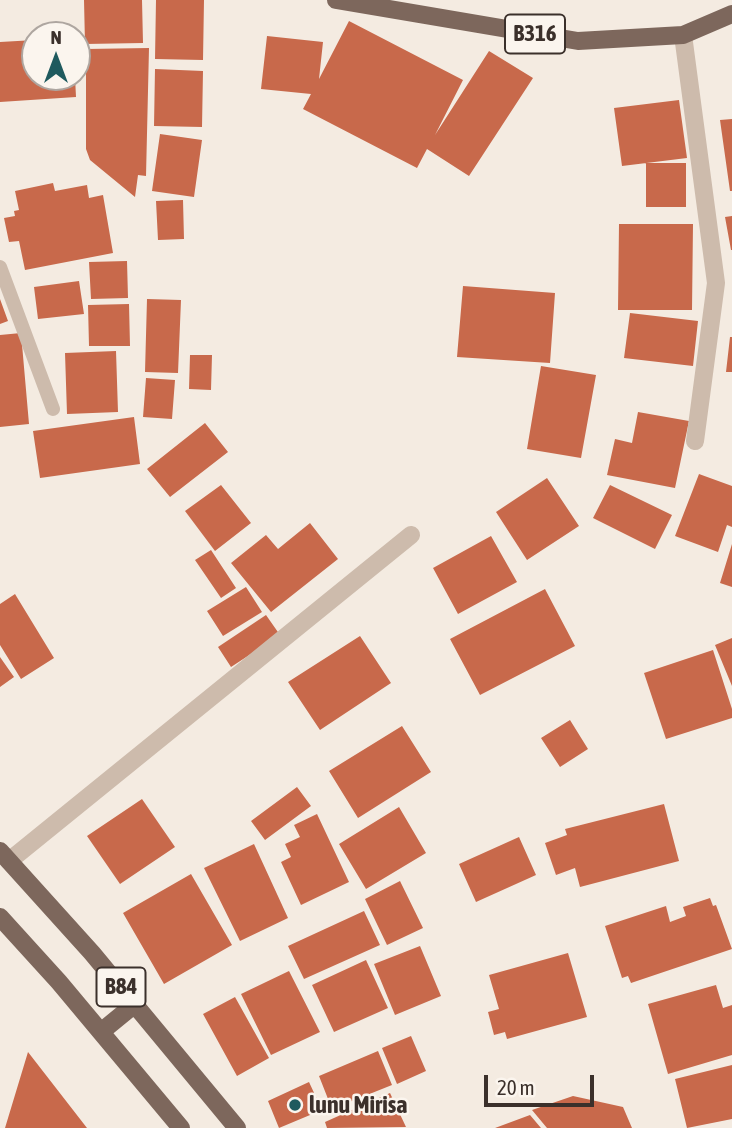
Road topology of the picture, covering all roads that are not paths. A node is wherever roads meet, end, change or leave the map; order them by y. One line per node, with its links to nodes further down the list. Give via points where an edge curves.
1 (336, 0): 3 (main road, B316, via 578,41)
2 (732, 14): 3 (main road, B316)
3 (683, 35): 6 (street, via 716,283)
4 (0, 267): 5 (lane)
5 (53, 409)
6 (695, 441)
7 (411, 535): 8 (street)
8 (4, 856): 10 (main road, B84)
9 (0, 917): 11 (main road, B84)
10 (135, 1003): 11 (main road); 13 (main road, B84)
11 (102, 1031): 12 (main road, B84)
12 (181, 1128)
13 (237, 1128)

